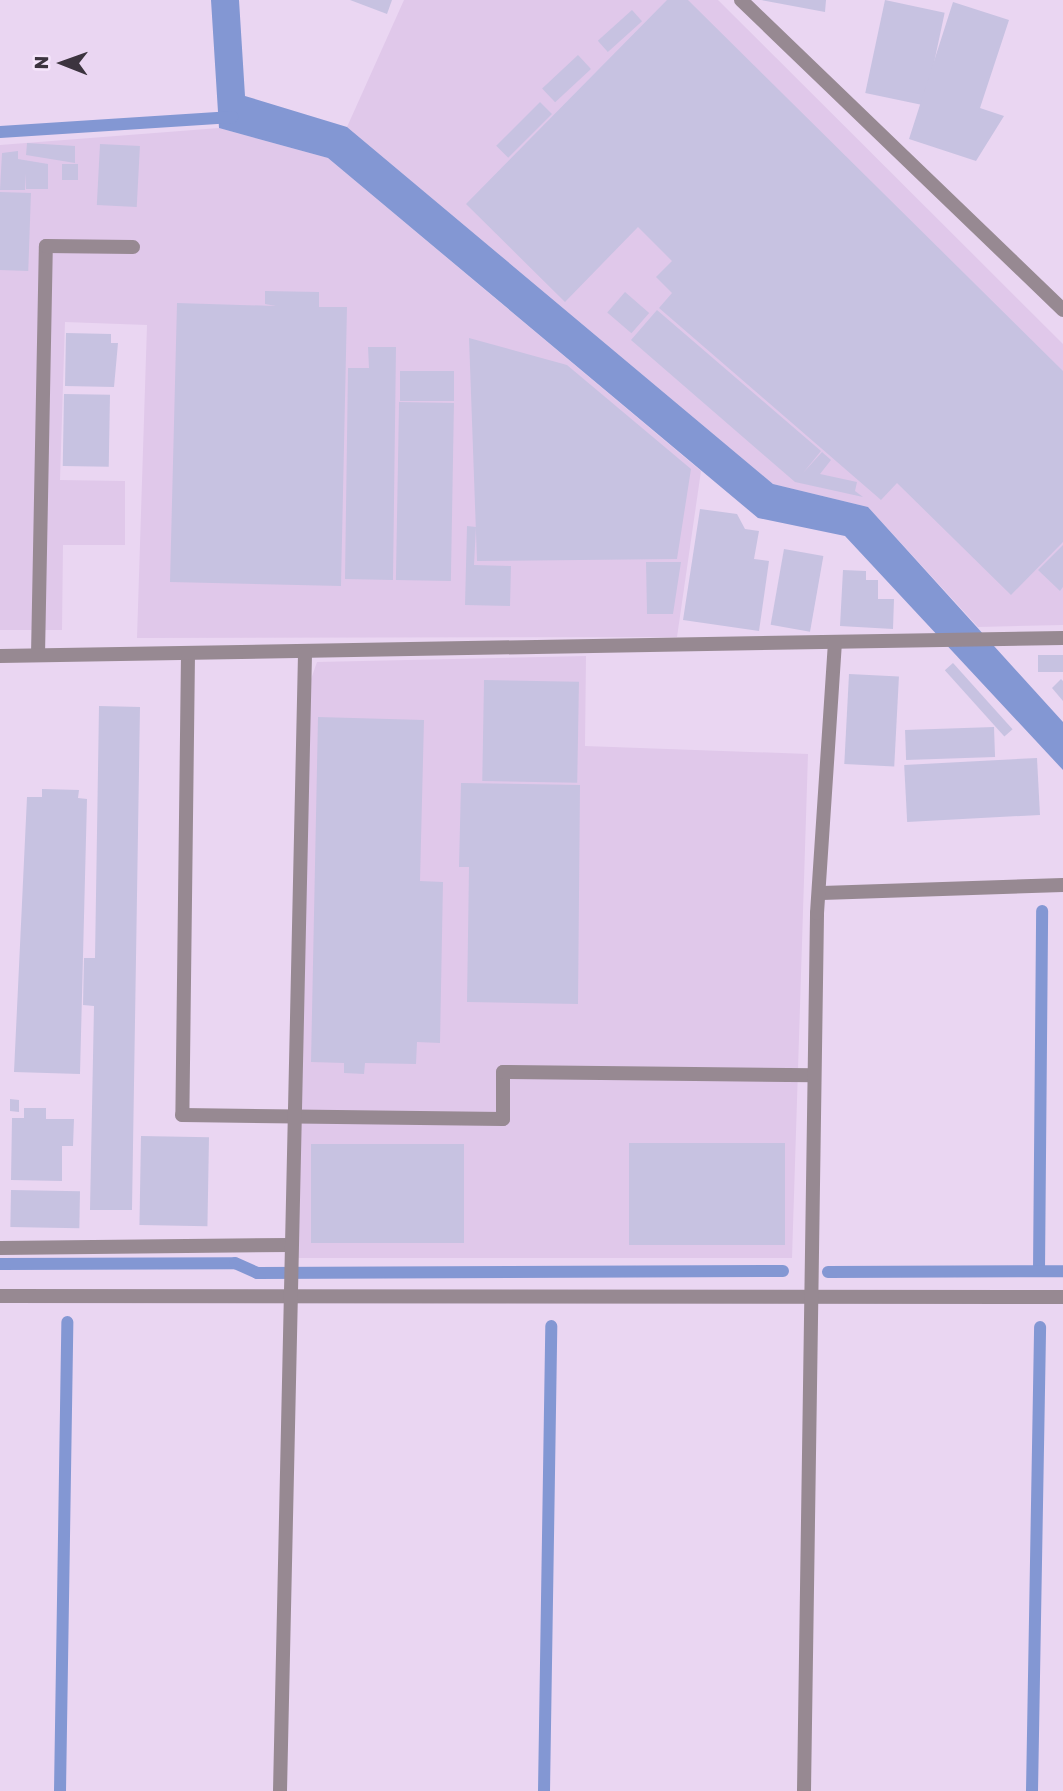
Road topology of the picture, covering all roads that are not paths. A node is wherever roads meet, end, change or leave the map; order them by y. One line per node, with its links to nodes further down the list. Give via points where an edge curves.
1 (741, 0): 3 (street)
2 (133, 247): 8 (street, via 46,246)
3 (1063, 310)
4 (1063, 638): 5 (street)
5 (835, 643): 6 (street); 11 (street)
6 (305, 653): 7 (street); 13 (street)
7 (188, 654): 8 (street); 13 (street, via 182,1115)
8 (38, 655): 9 (street)
9 (0, 656)
10 (1063, 885): 11 (street)
11 (822, 893): 12 (street)
12 (814, 1075): 13 (street, via 503,1072 503,1119); 19 (street)
13 (294, 1116): 14 (street)
14 (290, 1245): 15 (street); 16 (street)
15 (0, 1248)
16 (289, 1292): 17 (street); 19 (street); 20 (street)
17 (0, 1296)
18 (1063, 1297): 19 (street)
19 (811, 1298): 21 (street)
20 (280, 1791)
21 (804, 1791)

